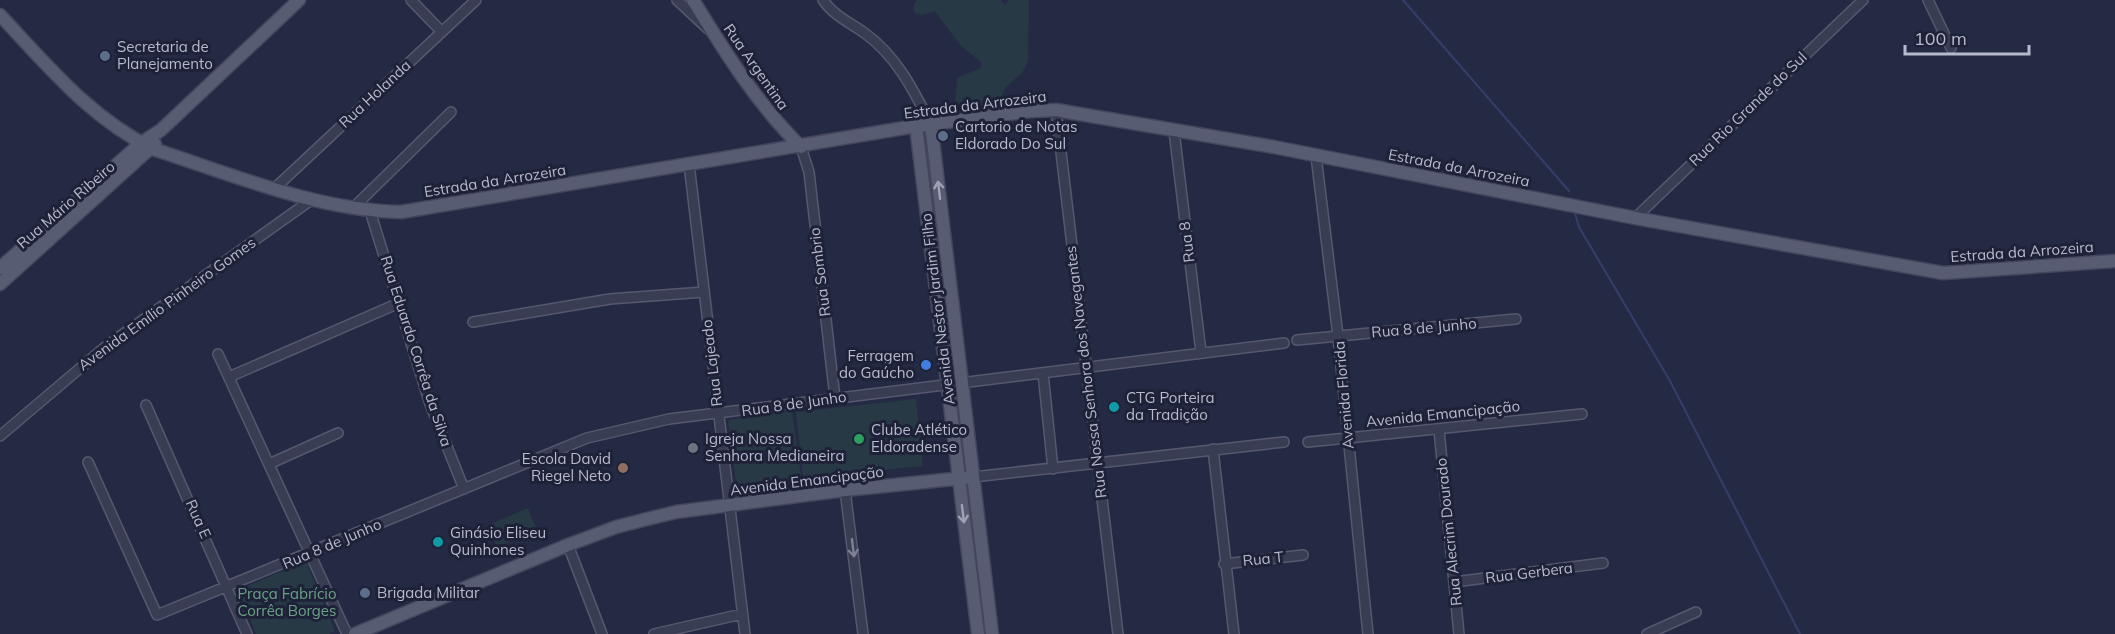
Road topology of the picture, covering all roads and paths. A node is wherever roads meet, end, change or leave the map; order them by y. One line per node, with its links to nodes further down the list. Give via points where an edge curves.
1 (299, 0): 18 (main road)
2 (411, 0): 10 (street)
3 (476, 0): 10 (street, Rua Holanda)
4 (677, 0): 11 (street)
5 (693, 0): 11 (main road, Rua Argentina)
6 (823, 0): 13 (street, via 834,13 888,53 905,74)
7 (1863, 0): 29 (street, Rua Rio Grande do Sul)
8 (1928, 0): 12 (street)
9 (0, 15): 20 (main road, Estrada da Arrozeira, via 84,104 109,125)
10 (442, 32): 25 (street, Rua Holanda)
11 (716, 37): 21 (main road, Rua Argentina, via 766,108)
12 (1951, 48)
13 (922, 108): 16 (street); 17 (street)
14 (1056, 110): 16 (main road, Estrada da Arrozeira); 19 (main road, Estrada da Arrozeira); 42 (street, Rua Nossa Senhora dos Navegantes)
15 (451, 112): 27 (street)
16 (931, 124): 17 (main road, Estrada da Arrozeira); 45 (main road, Avenida Nestor Jardim Filho, one-way to 16)
17 (916, 126): 21 (main road, Estrada da Arrozeira); 46 (main road, Avenida Nestor Jardim Filho)
18 (161, 130): 20 (main road, Rua Mário Ribeiro); 22 (main road)
19 (1174, 131): 23 (main road, Estrada da Arrozeira); 40 (street, Rua 8)
20 (141, 143): 22 (main road, Estrada da Arrozeira); 31 (main road, Rua Mário Ribeiro)
21 (801, 147): 24 (main road, Estrada da Arrozeira); 47 (street, Rua Sombrio, via 809,172)
22 (153, 149): 25 (main road, Estrada da Arrozeira); 32 (main road, Rua Mário Ribeiro)
23 (1317, 156): 29 (main road, Estrada da Arrozeira); 37 (street, Avenida Florida)
24 (689, 164): 28 (main road, Estrada da Arrozeira, via 401,212); 33 (street, Rua Lajeado)
25 (275, 188): 26 (main road, Estrada da Arrozeira)
26 (311, 200): 27 (main road, Estrada da Arrozeira); 53 (street, Avenida Emílio Pinheiro Gomes, via 105,346)
27 (351, 210): 28 (main road, Estrada da Arrozeira)
28 (370, 212): 34 (street, Rua Eduardo Corrêa da Silva)
29 (1635, 218): 30 (main road, Estrada da Arrozeira, via 1943,273)
30 (2115, 261)
31 (0, 268)
32 (0, 284)
33 (704, 292): 36 (street, via 610,299); 49 (street, Rua Lajeado)
34 (399, 303): 44 (street); 64 (street, Rua Eduardo Corrêa da Silva, via 430,404)
35 (1516, 319): 37 (street, Rua 8 de Junho)
36 (473, 322)
37 (1338, 336): 38 (street, Rua 8 de Junho); 54 (street, Avenida Florida)
38 (1297, 340)
39 (1284, 343): 40 (street, Rua 8 de Junho)
40 (1201, 352): 42 (street, Rua 8 de Junho)
41 (218, 354): 44 (street)
42 (1085, 367): 43 (street, Rua 8 de Junho); 59 (street, Rua Nossa Senhora dos Navegantes)
43 (1043, 372): 45 (street, Rua 8 de Junho); 61 (street)
44 (229, 377): 60 (street)
45 (962, 383): 46 (street, Rua 8 de Junho); 62 (main road, Avenida Nestor Jardim Filho)
46 (947, 385): 47 (street, Rua 8 de Junho); 63 (main road, Avenida Nestor Jardim Filho)
47 (835, 398): 49 (street, Rua 8 de Junho)
48 (146, 405): 73 (street, Rua E)
49 (718, 414): 64 (street, Rua 8 de Junho, via 626,427 587,438); 66 (street, Rua Lajeado)
50 (1582, 414): 51 (street, Avenida Emancipação)
51 (1439, 430): 54 (street, Avenida Emancipação); 72 (street, Rua Alecrim Dourado)
52 (338, 434): 60 (street)
53 (0, 436)
54 (1348, 439): 56 (street, Avenida Emancipação); 89 (street, Avenida Florida)
55 (1284, 442): 57 (street, Avenida Emancipação)
56 (1308, 442)
57 (1213, 449): 59 (street, Avenida Emancipação); 71 (street)
58 (88, 462): 73 (street, Rua 8 de Junho, via 157,615)
59 (1096, 463): 61 (street, Avenida Emancipação); 87 (street, Rua Nossa Senhora dos Navegantes)
60 (269, 464): 68 (street)
61 (1053, 469): 62 (street, Avenida Emancipação)
62 (973, 477): 63 (main road, Avenida Emancipação); 74 (main road, Avenida Nestor Jardim Filho)
63 (959, 479): 65 (main road, Avenida Emancipação); 75 (main road, Avenida Nestor Jardim Filho, one-way to 75)
64 (464, 489): 68 (street, Rua 8 de Junho)
65 (845, 490): 66 (main road, Avenida Emancipação); 84 (street, one-way to 84)
66 (729, 505): 67 (main road, Avenida Emancipação, via 637,521); 77 (street, Rua Lajeado)
67 (568, 545): 80 (main road, Avenida Emancipação); 81 (street)
68 (310, 554): 73 (street, Rua 8 de Junho); 79 (street)
69 (1303, 555): 71 (street, Rua T)
70 (1603, 563): 72 (street, Rua Gerbera)
71 (1224, 564): 88 (street)
72 (1454, 582): 90 (street, Rua Alecrim Dourado)
73 (228, 587): 78 (street, Rua E)
74 (989, 607): 75 (main road); 86 (main road, Avenida Nestor Jardim Filho)
75 (974, 609): 85 (main road, Avenida Nestor Jardim Filho)
76 (1696, 612): 91 (street)
77 (742, 614): 82 (street); 83 (street, Rua Lajeado)
78 (247, 634)
79 (347, 634)
80 (355, 634)
81 (602, 634)
82 (654, 634)
83 (745, 634)
84 (863, 634)
85 (978, 634)
86 (992, 634)
87 (1118, 634)
88 (1234, 634)
89 (1368, 634)
90 (1459, 634)
91 (1647, 634)

